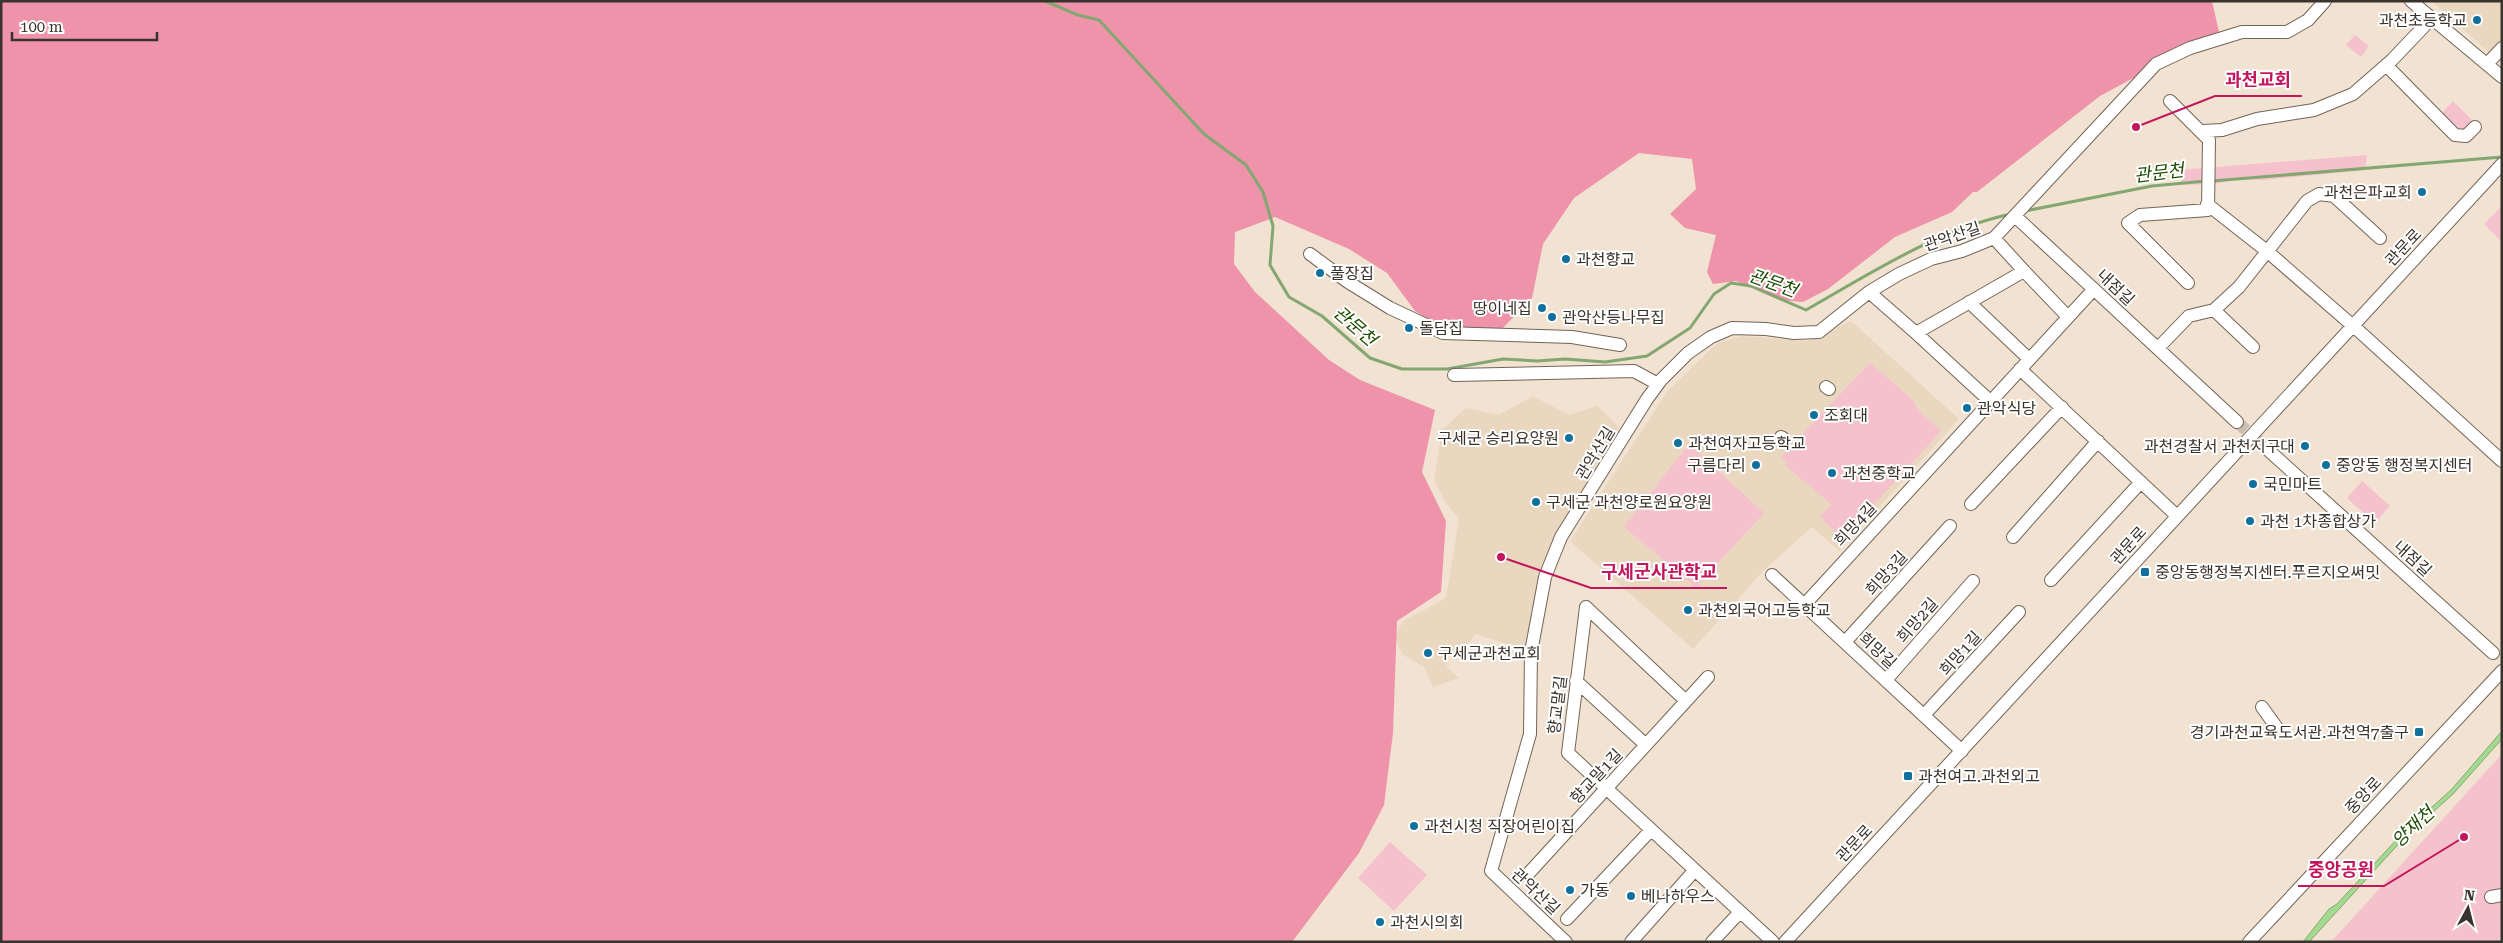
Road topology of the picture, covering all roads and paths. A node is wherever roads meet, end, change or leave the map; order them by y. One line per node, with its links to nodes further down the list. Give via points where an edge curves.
1 (2325, 1): 13 (street, 관악산길, via 2308,20 2287,32 2242,32 2190,48 2156,64)
2 (2411, 1): 3 (street)
3 (2431, 18): 5 (street); 6 (street)
4 (2502, 48): 5 (street)
5 (2487, 64): 7 (street)
6 (2386, 65): 9 (street, via 2455,134 2466,136); 10 (street, via 2353,94 2314,110 2257,119 2222,130)
7 (2502, 77)
8 (2170, 101): 10 (street, via 2190,122)
9 (2475, 127)
10 (2203, 130): 12 (street, via 2209,140)
11 (2499, 168): 25 (street, 관문로)
12 (2208, 204): 16 (street); 19 (street, via 2208,210 2140,215 2128,223)
13 (2016, 216): 14 (street, 관악산길); 20 (street, 내점길)
14 (1994, 238): 18 (street); 21 (street, 관악산길, via 1931,259)
15 (2380, 238): 16 (street, via 2334,196 2320,194 2307,201)
16 (2268, 252): 23 (street, via 2239,287); 25 (street)
17 (1310, 254): 27 (street, via 1390,308 1444,333 1572,337)
18 (2024, 271): 22 (street); 24 (street)
19 (2188, 283)
20 (2094, 289): 24 (street, 희망4길); 29 (street, 내점길)
21 (1869, 292): 26 (street); 33 (street, 관악산길, via 1819,332 1732,328 1711,337 1688,353)
22 (1969, 302): 26 (street); 30 (street)
23 (2214, 310): 28 (street); 29 (street, via 2189,316)
24 (2068, 316): 30 (street, 희망4길)
25 (2352, 326): 39 (street); 42 (street, 관문로)
26 (1916, 333): 34 (street)
27 (1620, 345)
28 (2253, 347)
29 (2158, 348): 36 (street, 내점길)
30 (2029, 359): 31 (street, 희망4길)
31 (2020, 369): 34 (street, 희망4길); 35 (street)
32 (1454, 375): 33 (street, via 1634,371)
33 (1658, 384): 68 (street, 관악산길, via 1561,537 1544,576 1531,652 1530,734 1491,871)
34 (1991, 402): 48 (street, 희망4길)
35 (2062, 407): 37 (street); 41 (street)
36 (2237, 422)
37 (2098, 442): 40 (street); 44 (street)
38 (2266, 448): 51 (street, 내점길)
39 (2502, 461)
40 (2141, 482): 42 (street); 46 (street)
41 (1971, 504)
42 (2177, 516): 61 (street, 관문로)
43 (1950, 526): 50 (street, 희망3길)
44 (2013, 537)
45 (1772, 575): 48 (street, 희망길)
46 (2051, 580)
47 (1973, 581): 54 (street, 희망2길)
48 (1805, 604): 50 (street, 희망길)
49 (2019, 612): 58 (street, 희망1길)
50 (1845, 642): 54 (street, 희망길)
51 (2493, 653)
52 (2502, 671): 73 (street, 중앙로)
53 (1708, 677): 56 (street, 향교말1길)
54 (1886, 680): 58 (street, 희망길)
55 (1576, 681): 56 (street, 향교말길, via 1586,607); 60 (street, 향교말1길); 62 (street, 향교말길, via 1568,753)
56 (1686, 701): 60 (street, 향교말1길)
57 (2262, 707): 59 (street)
58 (1924, 715): 61 (street, 희망길)
59 (2277, 728)
60 (1646, 745): 62 (street, 향교말1길)
61 (1962, 751): 72 (street, 관문로)
62 (1606, 789): 63 (street, 향교말길); 65 (street, 향교말1길)
63 (1651, 830): 64 (street, 향교말길); 67 (street)
64 (1694, 871): 66 (street, 향교말길); 69 (street)
65 (1529, 873)
66 (1739, 912): 70 (street); 71 (street, 향교말길)
67 (1567, 919)
68 (1566, 942)
69 (1630, 942)
70 (1712, 942)
71 (1773, 942)
72 (1785, 942)
73 (2248, 942)

